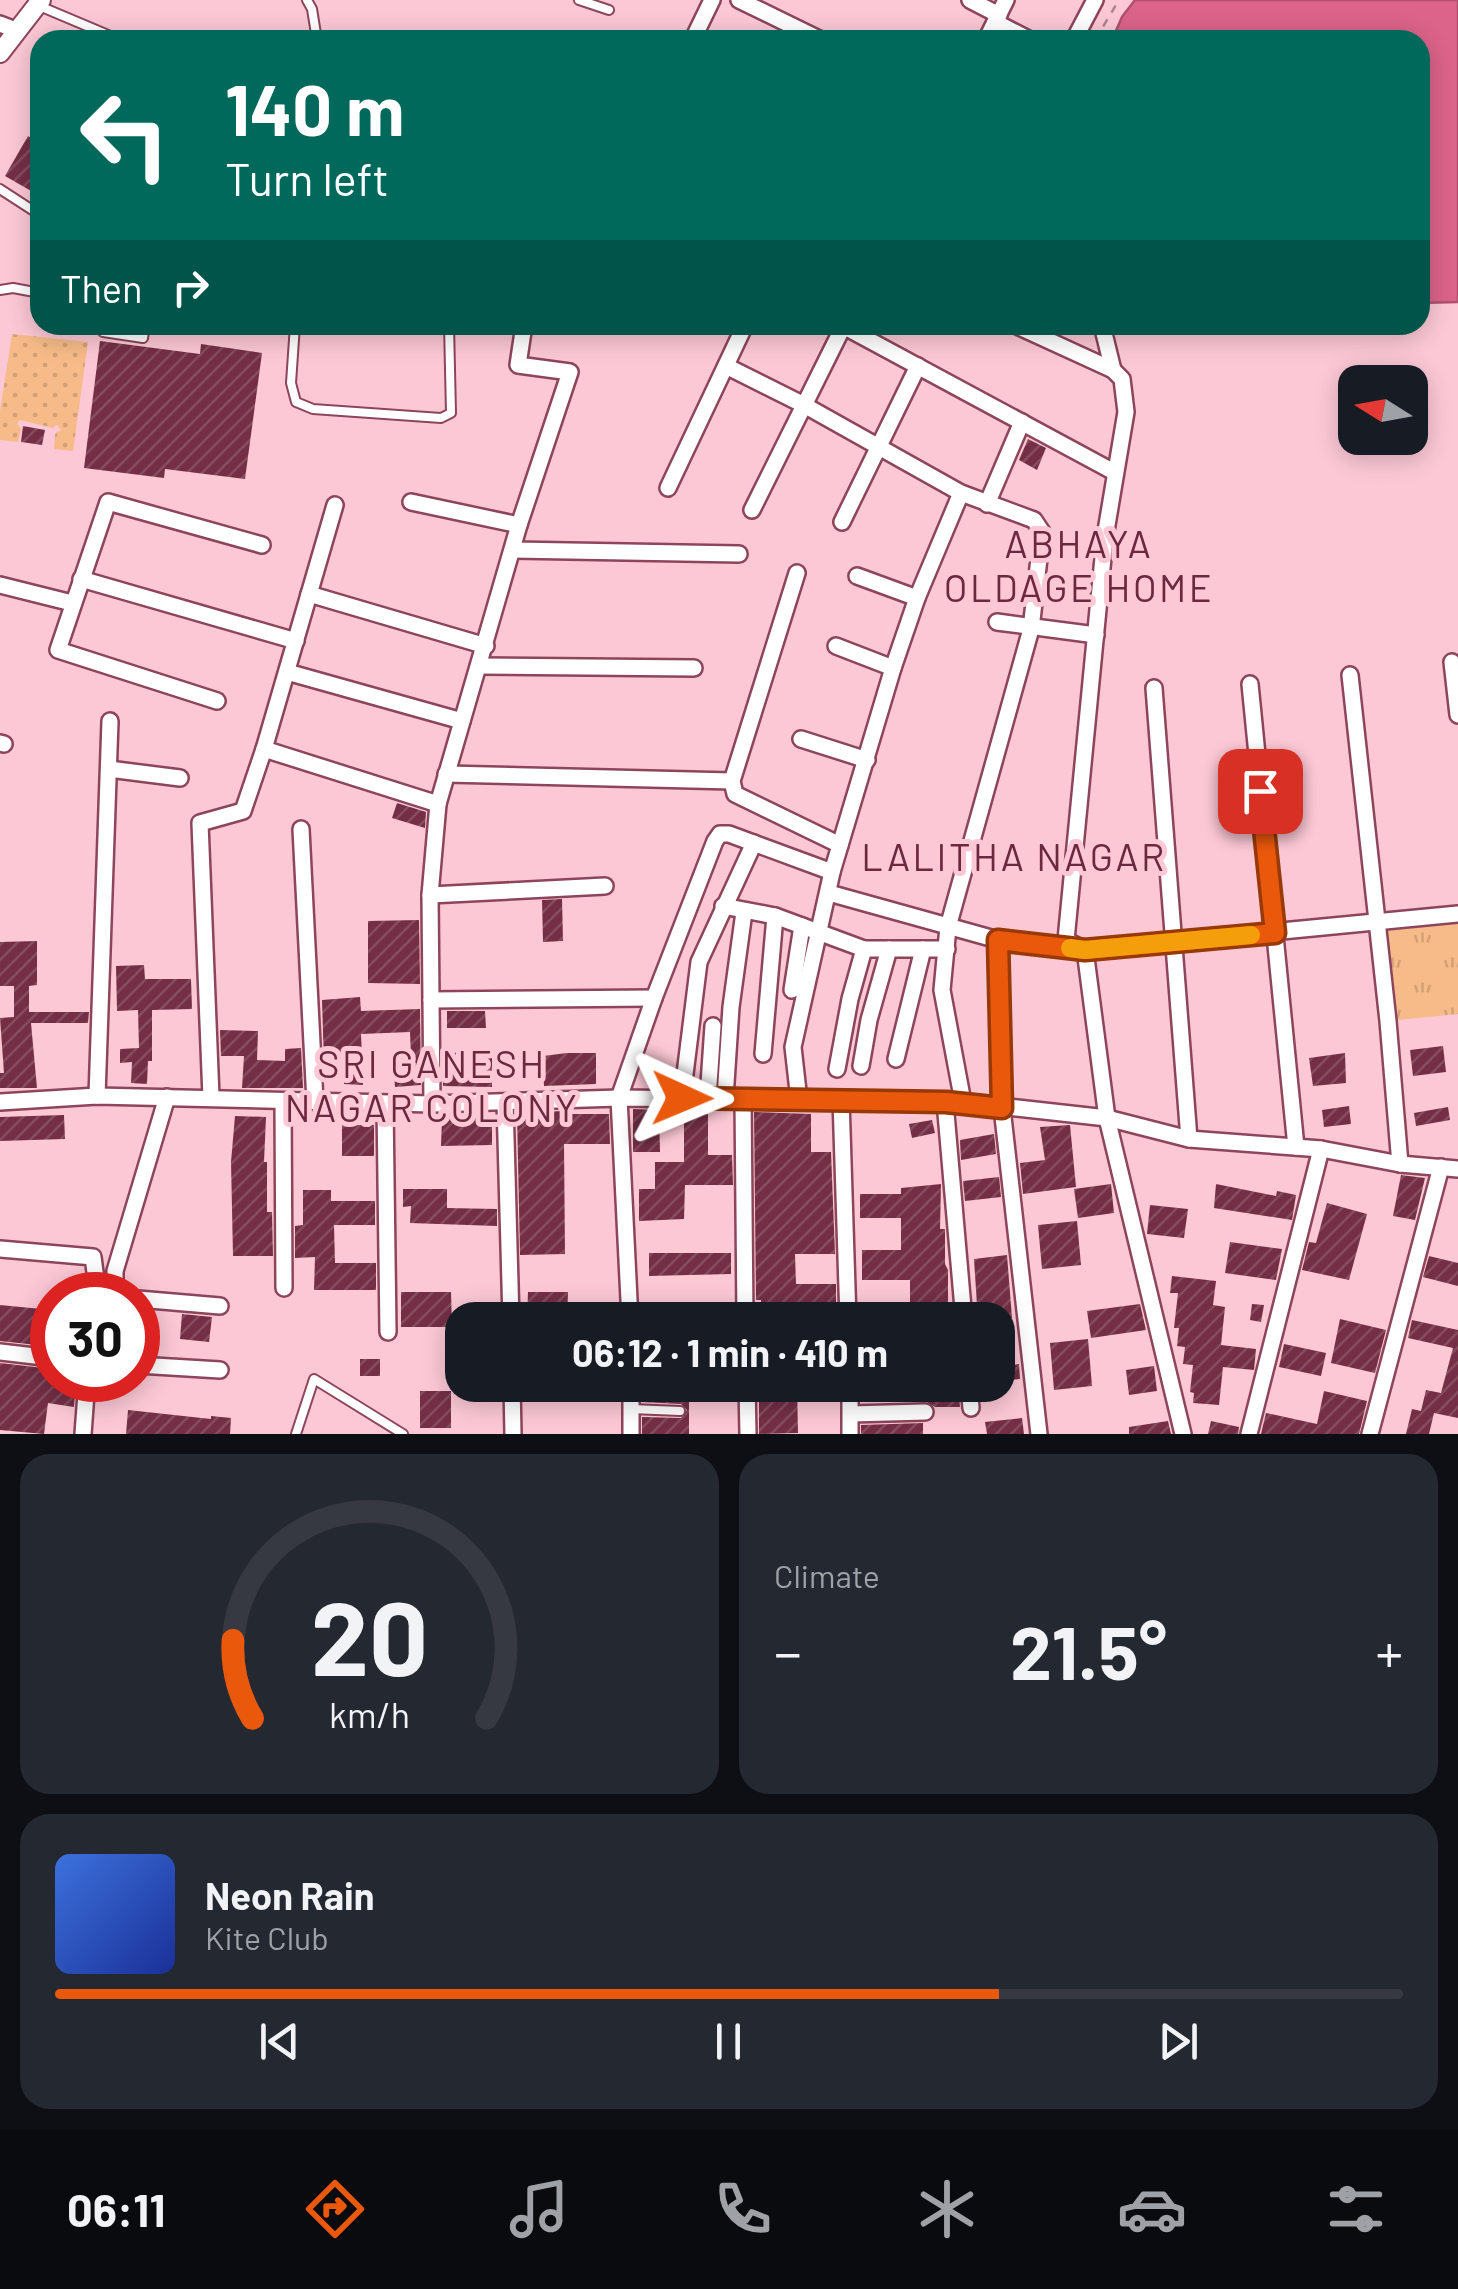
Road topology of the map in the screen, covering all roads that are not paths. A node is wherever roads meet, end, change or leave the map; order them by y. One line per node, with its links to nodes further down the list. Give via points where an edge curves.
1 (307, 0): 12 (lane)
2 (579, 0): 8 (lane)
3 (712, 0): 13 (street)
4 (739, 0): 14 (street)
5 (970, 0): 9 (street)
6 (1096, 0): 16 (street)
7 (39, 3): 10 (street); 11 (lane)
8 (609, 10)
9 (1000, 12): 15 (street)
10 (9, 27): 17 (street)
11 (98, 30)
12 (315, 30)
13 (697, 30)
14 (801, 30)
15 (1019, 30)
16 (1080, 30)
17 (0, 54)
18 (0, 188): 19 (lane)
19 (30, 208)
20 (0, 290): 21 (lane)
21 (30, 291)
22 (295, 335): 23 (lane, via 296,402 313,409 441,418 451,413)
23 (450, 335)
24 (522, 335): 44 (street, via 518,364 570,372)
25 (741, 335): 30 (street)
26 (839, 335): 33 (street)
27 (861, 335): 31 (street)
28 (1036, 335): 32 (street)
29 (1104, 335): 32 (street)
30 (726, 366): 33 (street); 37 (street)
31 (918, 366): 34 (street); 35 (street)
32 (1112, 370): 36 (street, via 1122,380 1126,412)
33 (804, 405): 35 (street); 42 (street)
34 (1022, 422): 36 (street); 40 (street)
35 (879, 447): 38 (street); 43 (street)
36 (1114, 472): 57 (street)
37 (668, 488)
38 (961, 493): 40 (street); 53 (street)
39 (411, 502): 44 (street)
40 (987, 504): 56 (street, via 1034,520 1042,532)
41 (336, 505): 52 (street)
42 (752, 510)
43 (842, 522)
44 (519, 524): 46 (street)
45 (262, 545): 50 (street, via 108,502)
46 (513, 550): 47 (street); 59 (street)
47 (740, 554)
48 (797, 572): 79 (street)
49 (856, 576): 53 (street)
50 (81, 579): 54 (street); 58 (street)
51 (0, 586): 54 (street)
52 (308, 594): 58 (street); 59 (street)
53 (917, 598): 64 (street)
54 (72, 604): 69 (street, via 58,650)
55 (997, 622): 56 (street)
56 (1031, 628): 57 (street); 95 (street)
57 (1096, 635): 104 (street, via 1066,940)
58 (296, 641): 65 (street)
59 (486, 646): 62 (street)
60 (836, 646): 64 (street)
61 (1452, 662): 70 (street)
62 (480, 666): 63 (street); 72 (street)
63 (694, 668)
64 (893, 668): 75 (street)
65 (286, 672): 72 (street); 74 (street)
66 (1350, 675): 92 (street)
67 (1250, 684): 97 (street)
68 (1154, 688): 99 (street)
69 (217, 701)
70 (1458, 715)
71 (110, 720): 76 (street)
72 (462, 721): 77 (street)
73 (801, 740): 75 (street)
74 (264, 749): 80 (street); 117 (street, via 242,811 200,822)
75 (866, 760): 83 (street)
76 (108, 769): 78 (street); 115 (street)
77 (446, 774): 79 (street); 80 (street)
78 (180, 778)
79 (732, 780): 83 (street, via 735,794)
80 (438, 804): 87 (street)
81 (301, 829): 127 (street)
82 (754, 843): 84 (street); 89 (street); 93 (street, via 720,834)
83 (840, 844): 84 (street)
84 (832, 872): 86 (street)
85 (605, 886): 87 (street)
86 (829, 893): 95 (street); 96 (street)
87 (430, 894): 109 (street)
88 (744, 912): 89 (street); 91 (street); 121 (street)
89 (721, 914): 93 (street); 106 (street)
90 (1458, 914): 92 (street)
91 (775, 916): 94 (street); 111 (street)
92 (1377, 922): 97 (street); 138 (street)
93 (684, 924): 105 (street)
94 (802, 926): 96 (street); 107 (street)
95 (948, 928): 98 (street); 101 (street)
96 (820, 933): 100 (street); 124 (street, via 793,1047)
97 (1275, 933): 99 (street); 136 (street)
98 (998, 940): 104 (street); 133 (street)
99 (1174, 941): 104 (street); 135 (street)
100 (864, 949): 102 (street); 114 (street)
101 (947, 949): 103 (street); 130 (street, via 942,990)
102 (889, 950): 103 (street); 113 (street)
103 (924, 950): 112 (street)
104 (1085, 950): 134 (street)
105 (672, 954): 106 (street); 108 (street)
106 (699, 962): 119 (street)
107 (792, 990)
108 (654, 998): 109 (street); 118 (street)
109 (431, 1000): 132 (street)
110 (713, 1026): 120 (street)
111 (764, 1054)
112 (896, 1059)
113 (862, 1066)
114 (838, 1069)
115 (97, 1096): 116 (street); 125 (street)
116 (167, 1096): 117 (street); 142 (street)
117 (211, 1097): 126 (street)
118 (619, 1098): 119 (street); 128 (street); 146 (street)
119 (682, 1098): 120 (street)
120 (708, 1098): 121 (street)
121 (726, 1098): 122 (street)
122 (743, 1098): 124 (street); 147 (street)
123 (841, 1099): 124 (street); 129 (street); 148 (street)
124 (798, 1100)
125 (0, 1102)
126 (283, 1102): 127 (street); 143 (street)
127 (315, 1102): 131 (street)
128 (505, 1102): 132 (street); 145 (street)
129 (946, 1102): 130 (street); 149 (street)
130 (963, 1102): 133 (street)
131 (385, 1104): 132 (street); 151 (street)
132 (432, 1104)
133 (1002, 1108): 134 (street); 174 (street)
134 (1107, 1118): 135 (street); 175 (street)
135 (1189, 1139): 136 (street)
136 (1296, 1147): 137 (street)
137 (1321, 1149): 138 (street); 176 (street)
138 (1400, 1164): 139 (street)
139 (1450, 1168): 177 (street)
140 (0, 1248): 141 (street, via 94,1257)
141 (96, 1272)
142 (115, 1272)
143 (284, 1288)
144 (160, 1301): 150 (street)
145 (510, 1302)
146 (629, 1302)
147 (745, 1302)
148 (847, 1302)
149 (963, 1302)
150 (220, 1306)
151 (388, 1332)
152 (0, 1352): 153 (street)
153 (30, 1355)
154 (160, 1366): 155 (street)
155 (220, 1370)
156 (85, 1402): 167 (street)
157 (513, 1402): 170 (street)
158 (631, 1402): 163 (street)
159 (747, 1402): 172 (street)
160 (850, 1402): 166 (street)
161 (970, 1402): 162 (street)
162 (971, 1408)
163 (631, 1409): 164 (lane); 171 (street)
164 (680, 1411)
165 (925, 1412): 166 (street)
166 (850, 1414): 173 (street)
167 (83, 1434)
168 (296, 1434): 169 (lane, via 314,1379)
169 (404, 1434)
170 (514, 1434)
171 (632, 1434)
172 (748, 1434)
173 (850, 1434)
174 (1038, 1434)
175 (1184, 1434)
176 (1248, 1434)
177 (1370, 1434)

